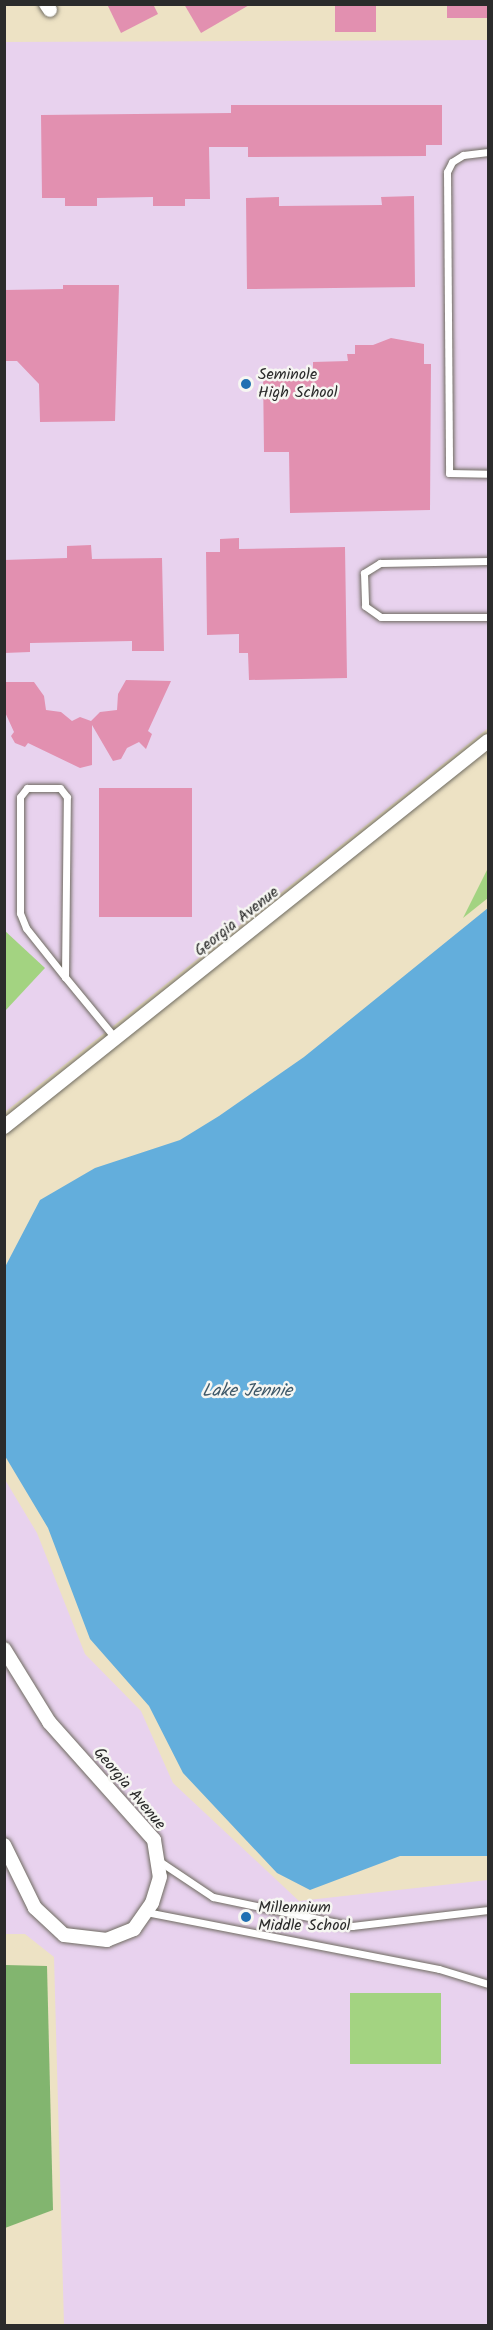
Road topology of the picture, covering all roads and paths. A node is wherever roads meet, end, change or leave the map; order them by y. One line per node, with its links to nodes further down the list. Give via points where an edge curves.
1 (489, 153): 2 (lane, via 463,155 452,162 447,183 449,473)
2 (489, 474)
3 (489, 561): 4 (lane, via 380,563 364,573 365,606 381,617)
4 (489, 617)
5 (489, 741): 7 (street, Georgia Avenue)
6 (65, 977): 6 (lane, via 26,928 20,913 20,797 27,788 60,788 67,797 69,917); 7 (lane)
7 (116, 1039): 8 (street, Georgia Avenue)
8 (4, 1127)
9 (4, 1649): 11 (street, Georgia Avenue, via 49,1722 154,1840)
10 (4, 1845): 13 (street, Georgia Avenue, via 35,1908 64,1935 107,1940 134,1929)
11 (157, 1860): 12 (lane, via 213,1897 352,1926); 13 (street, Georgia Avenue, via 160,1877)
12 (489, 1910)
13 (146, 1912): 14 (lane, via 440,1969)
14 (489, 1984)

